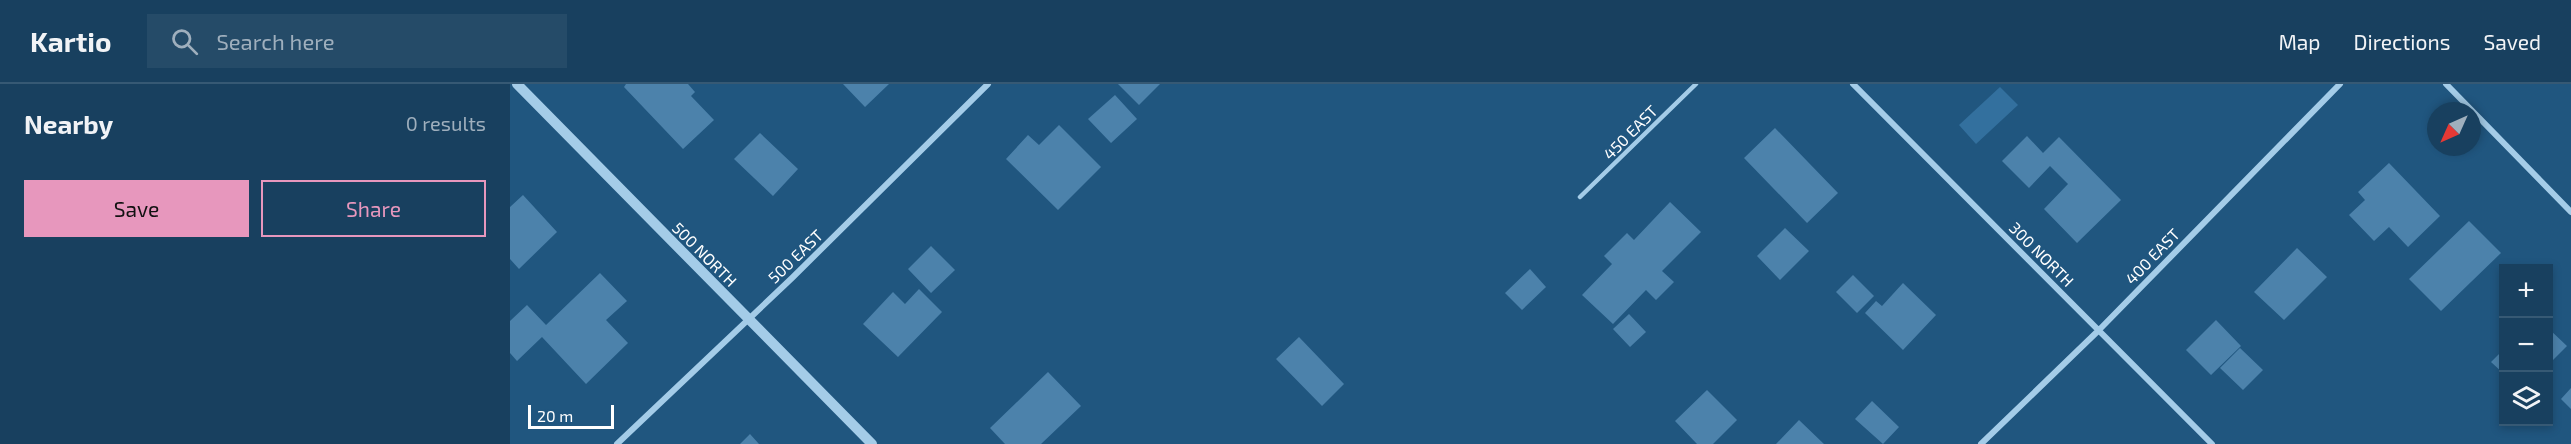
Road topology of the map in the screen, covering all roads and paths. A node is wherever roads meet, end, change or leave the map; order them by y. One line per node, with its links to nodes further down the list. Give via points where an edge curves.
1 (516, 84): 9 (street, 500 NORTH)
2 (988, 84): 9 (street, 500 EAST)
3 (1696, 84): 7 (lane, 450 EAST)
4 (1852, 84): 10 (street, 300 NORTH)
5 (2340, 84): 10 (street, 400 EAST)
6 (2446, 84): 8 (street)
7 (1580, 197)
8 (2571, 212)
9 (748, 319): 11 (street, 500 EAST); 12 (street, 500 NORTH)
10 (2099, 330): 13 (street, 400 EAST); 14 (street, 300 NORTH)
11 (617, 444)
12 (872, 444)
13 (1981, 444)
14 (2212, 444)

